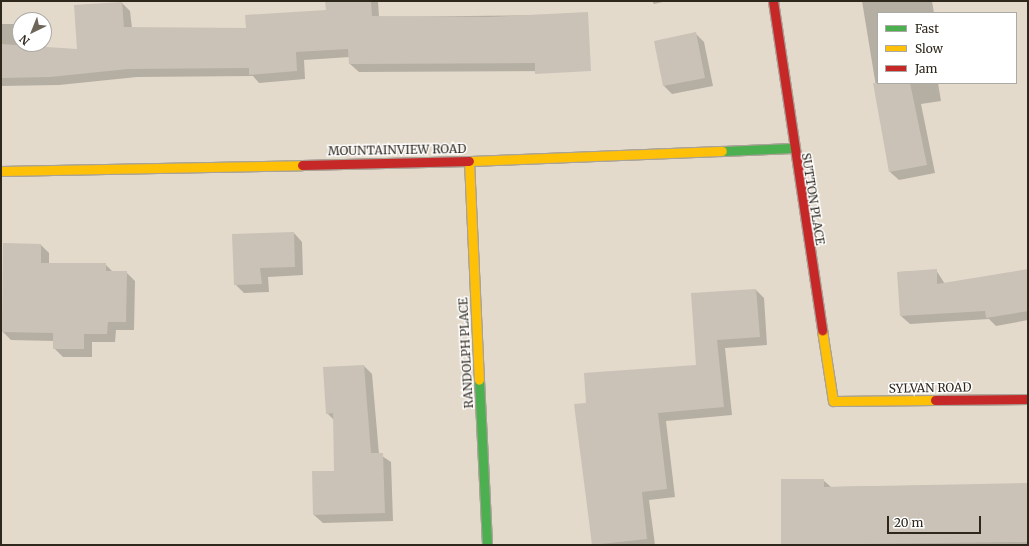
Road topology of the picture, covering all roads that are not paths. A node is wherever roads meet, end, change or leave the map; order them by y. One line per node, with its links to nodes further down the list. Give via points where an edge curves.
1 (773, 1): 2 (street, SUTTON PLACE)
2 (793, 148): 3 (street, MOUNTAINVIEW ROAD); 6 (street, SUTTON PLACE)
3 (469, 161): 4 (street, MOUNTAINVIEW ROAD); 7 (street, RANDOLPH PLACE)
4 (1, 171)
5 (1028, 399): 6 (street, SYLVAN ROAD)
6 (833, 401)
7 (487, 545)

